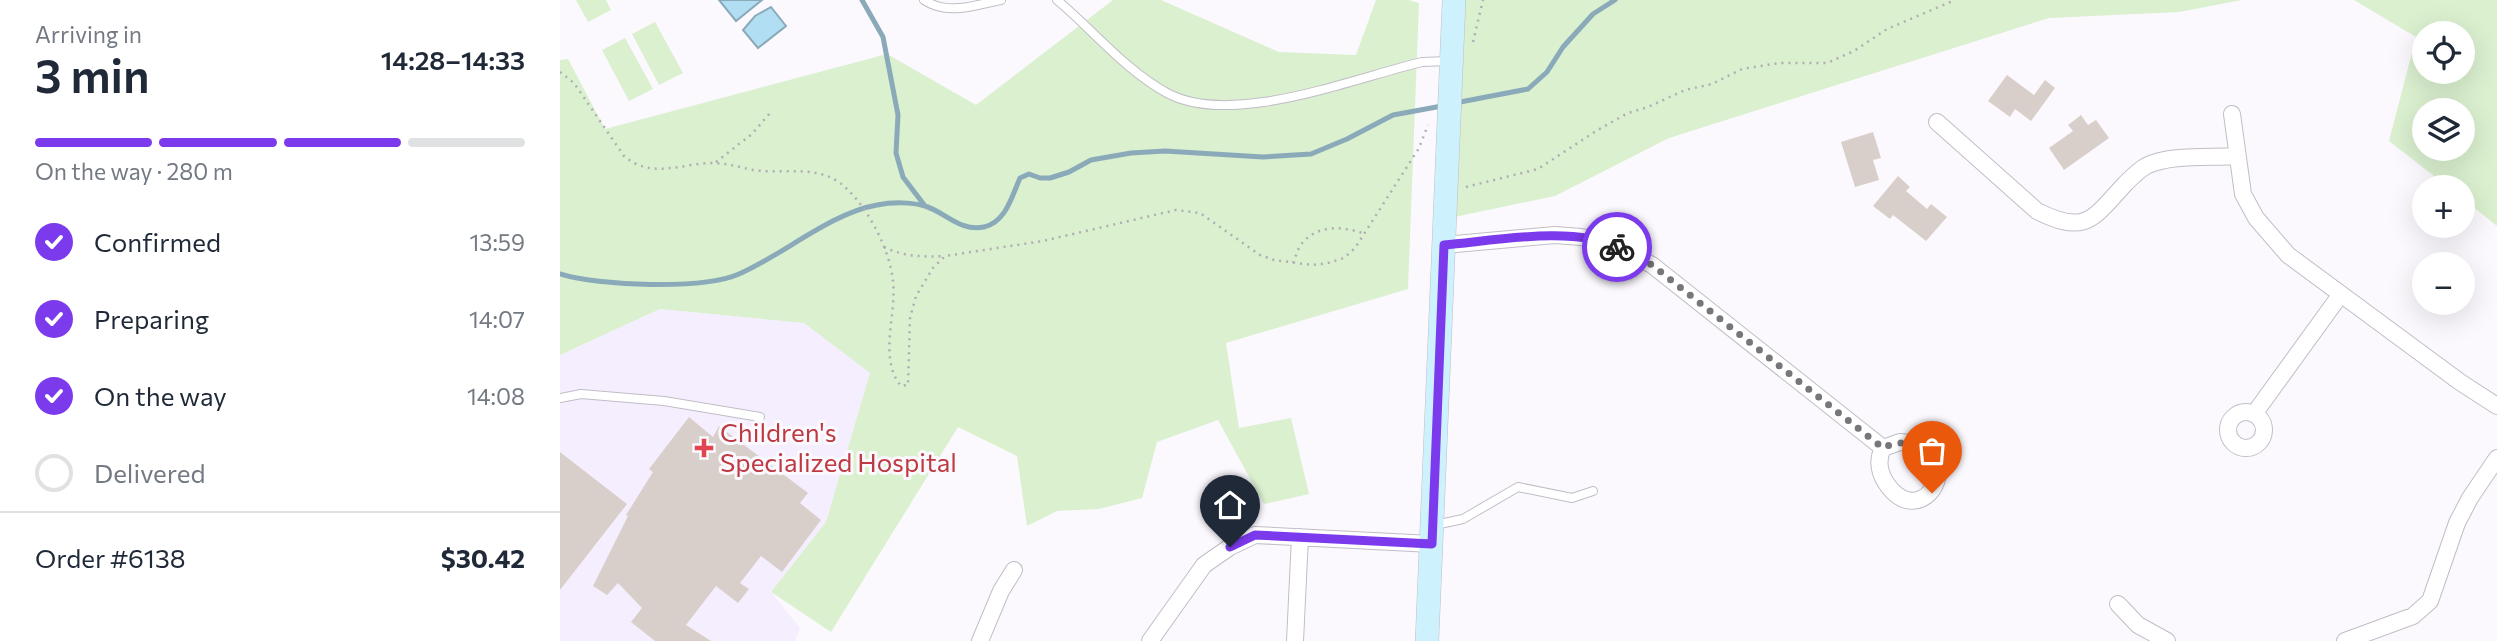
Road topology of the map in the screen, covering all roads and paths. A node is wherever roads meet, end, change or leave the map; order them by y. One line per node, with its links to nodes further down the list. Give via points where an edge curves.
1 (925, 0): 2 (lane, via 947,9)
2 (1001, 0)
3 (1046, 0): 7 (lane)
4 (1454, 0): 8 (street)
5 (1483, 0): 8 (path)
6 (1955, 0): 16 (path, via 1887,29 1827,63 1742,69 1628,113 1538,169)
7 (1060, 2): 8 (lane, via 1147,81 1169,95 1201,103 1262,102 1422,62)
8 (1458, 64): 13 (street)
9 (560, 72): 15 (path, via 574,83 632,163 659,170)
10 (770, 113): 15 (path)
11 (2232, 114): 14 (street)
12 (1937, 122): 14 (street, via 2037,211 2056,221 2077,223 2093,218 2146,166 2163,160)
13 (1438, 124): 17 (path); 18 (street)
14 (2237, 156): 22 (street, via 2243,194 2256,218 2288,255)
15 (715, 163): 19 (path, via 753,170 820,172 839,181 856,198)
16 (1465, 187)
17 (1363, 233): 21 (path, via 1344,257 1312,265); 21 (path, via 1330,227 1303,241)
18 (1444, 245): 27 (street, via 1555,236 1610,243 1652,265); 30 (street)
19 (884, 247): 20 (path, via 915,257); 20 (path, via 894,284 890,352 901,386 908,385 910,318 916,296)
20 (946, 256): 21 (path, via 1043,241 1176,210 1200,214 1260,255)
21 (1293, 263)
22 (2341, 294): 24 (street); 25 (street)
23 (560, 398): 26 (lane, via 581,394 625,397)
24 (2497, 406)
25 (2254, 414)
26 (760, 417)
27 (1883, 448)
28 (2497, 458): 39 (street, via 2457,523 2430,601 2401,622)
29 (1594, 491): 30 (lane, via 1572,498 1518,487)
30 (1432, 535): 31 (street); 37 (street)
31 (1300, 537): 35 (street, via 1255,535 1204,565); 36 (street)
32 (1014, 570): 34 (street)
33 (2118, 604): 38 (street, via 2138,625)
34 (980, 641)
35 (1150, 641)
36 (1295, 641)
37 (1427, 641)
38 (2167, 641)
39 (2345, 641)

